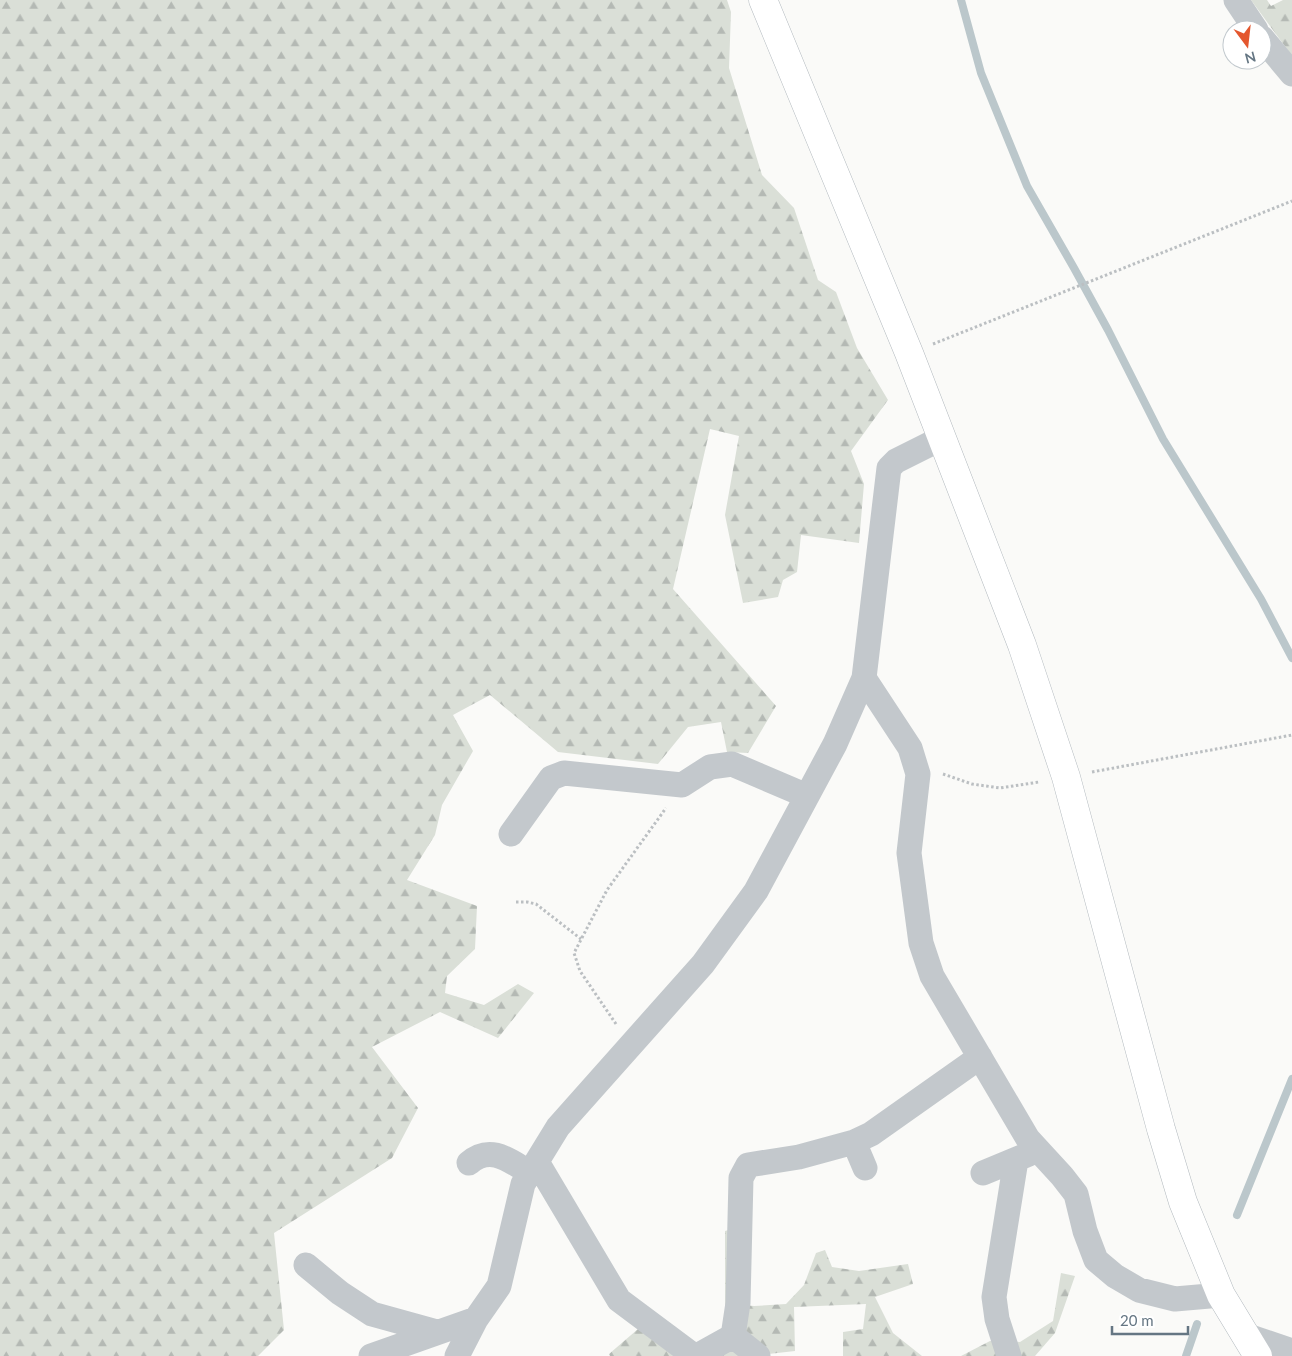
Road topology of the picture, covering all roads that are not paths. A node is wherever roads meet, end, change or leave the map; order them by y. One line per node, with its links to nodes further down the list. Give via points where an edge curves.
1 (763, 0): 6 (street)
2 (1236, 0): 3 (street)
3 (1249, 20)
4 (1272, 50): 5 (street)
5 (1292, 74)
6 (942, 438): 7 (street, via 896,461 889,468); 18 (street, via 1022,645 1066,777 1163,1138 1183,1202)
7 (864, 678): 8 (street, via 835,744); 10 (street, via 910,748 918,774 909,853 921,943 932,976)
8 (807, 796): 9 (street, via 732,764 710,767 682,785 564,773 551,778); 14 (street, via 756,891 703,964 558,1127)
9 (512, 834)
10 (980, 1057): 11 (street, via 871,1134); 12 (street, via 1028,1139)
11 (854, 1142): 15 (street); 21 (street, via 799,1157 748,1165 741,1178 738,1303)
12 (1028, 1155): 16 (street); 18 (street, via 1062,1176 1076,1194 1096,1260 1115,1276 1139,1290 1176,1299); 28 (street, via 994,1297 997,1319)
13 (470, 1163): 14 (street, via 476,1157 488,1154)
14 (533, 1167): 19 (street, via 523,1184 499,1286); 26 (street, via 619,1300)
15 (865, 1168)
16 (983, 1173)
17 (306, 1265): 20 (street, via 372,1314)
18 (1221, 1295): 22 (street)
19 (476, 1319): 20 (street); 25 (street)
20 (437, 1332): 24 (street)
21 (734, 1336): 26 (street); 27 (street)
22 (1251, 1346): 23 (street)
23 (1292, 1351)
24 (371, 1356)
25 (457, 1356)
26 (696, 1356)
27 (758, 1356)
28 (1009, 1356)

